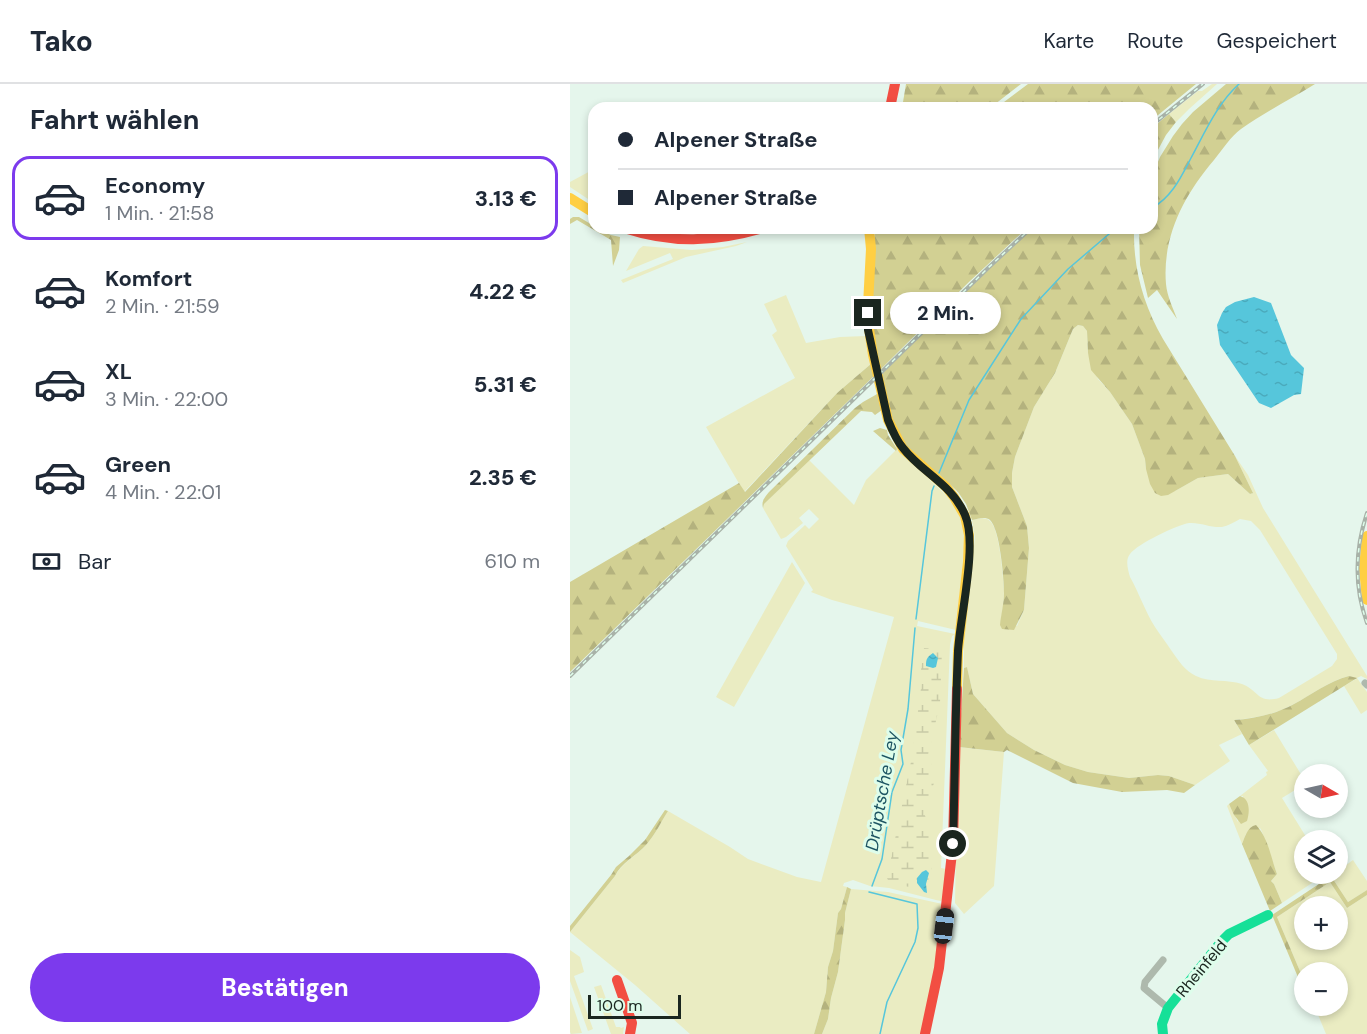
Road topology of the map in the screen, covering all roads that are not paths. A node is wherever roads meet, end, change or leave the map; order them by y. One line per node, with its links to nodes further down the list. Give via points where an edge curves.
1 (895, 84): 2 (street)
2 (892, 102)
3 (570, 198): 4 (street)
4 (588, 209)
5 (643, 234): 6 (street, via 684,240)
6 (744, 234)
7 (870, 234): 15 (street, via 868,330 888,420 903,449 954,497 965,516 969,535 958,651 953,844 939,968)
8 (1367, 536): 9 (street)
9 (1367, 600)
10 (1268, 915): 13 (street, Rheinfeld, via 1229,934)
11 (1162, 960): 13 (street, Rheinfeld, via 1144,982 1144,988)
12 (617, 980): 14 (street, via 632,1023)
13 (1168, 1008): 16 (street, Rheinfeld)
14 (630, 1034)
15 (925, 1034)
16 (1163, 1034)

